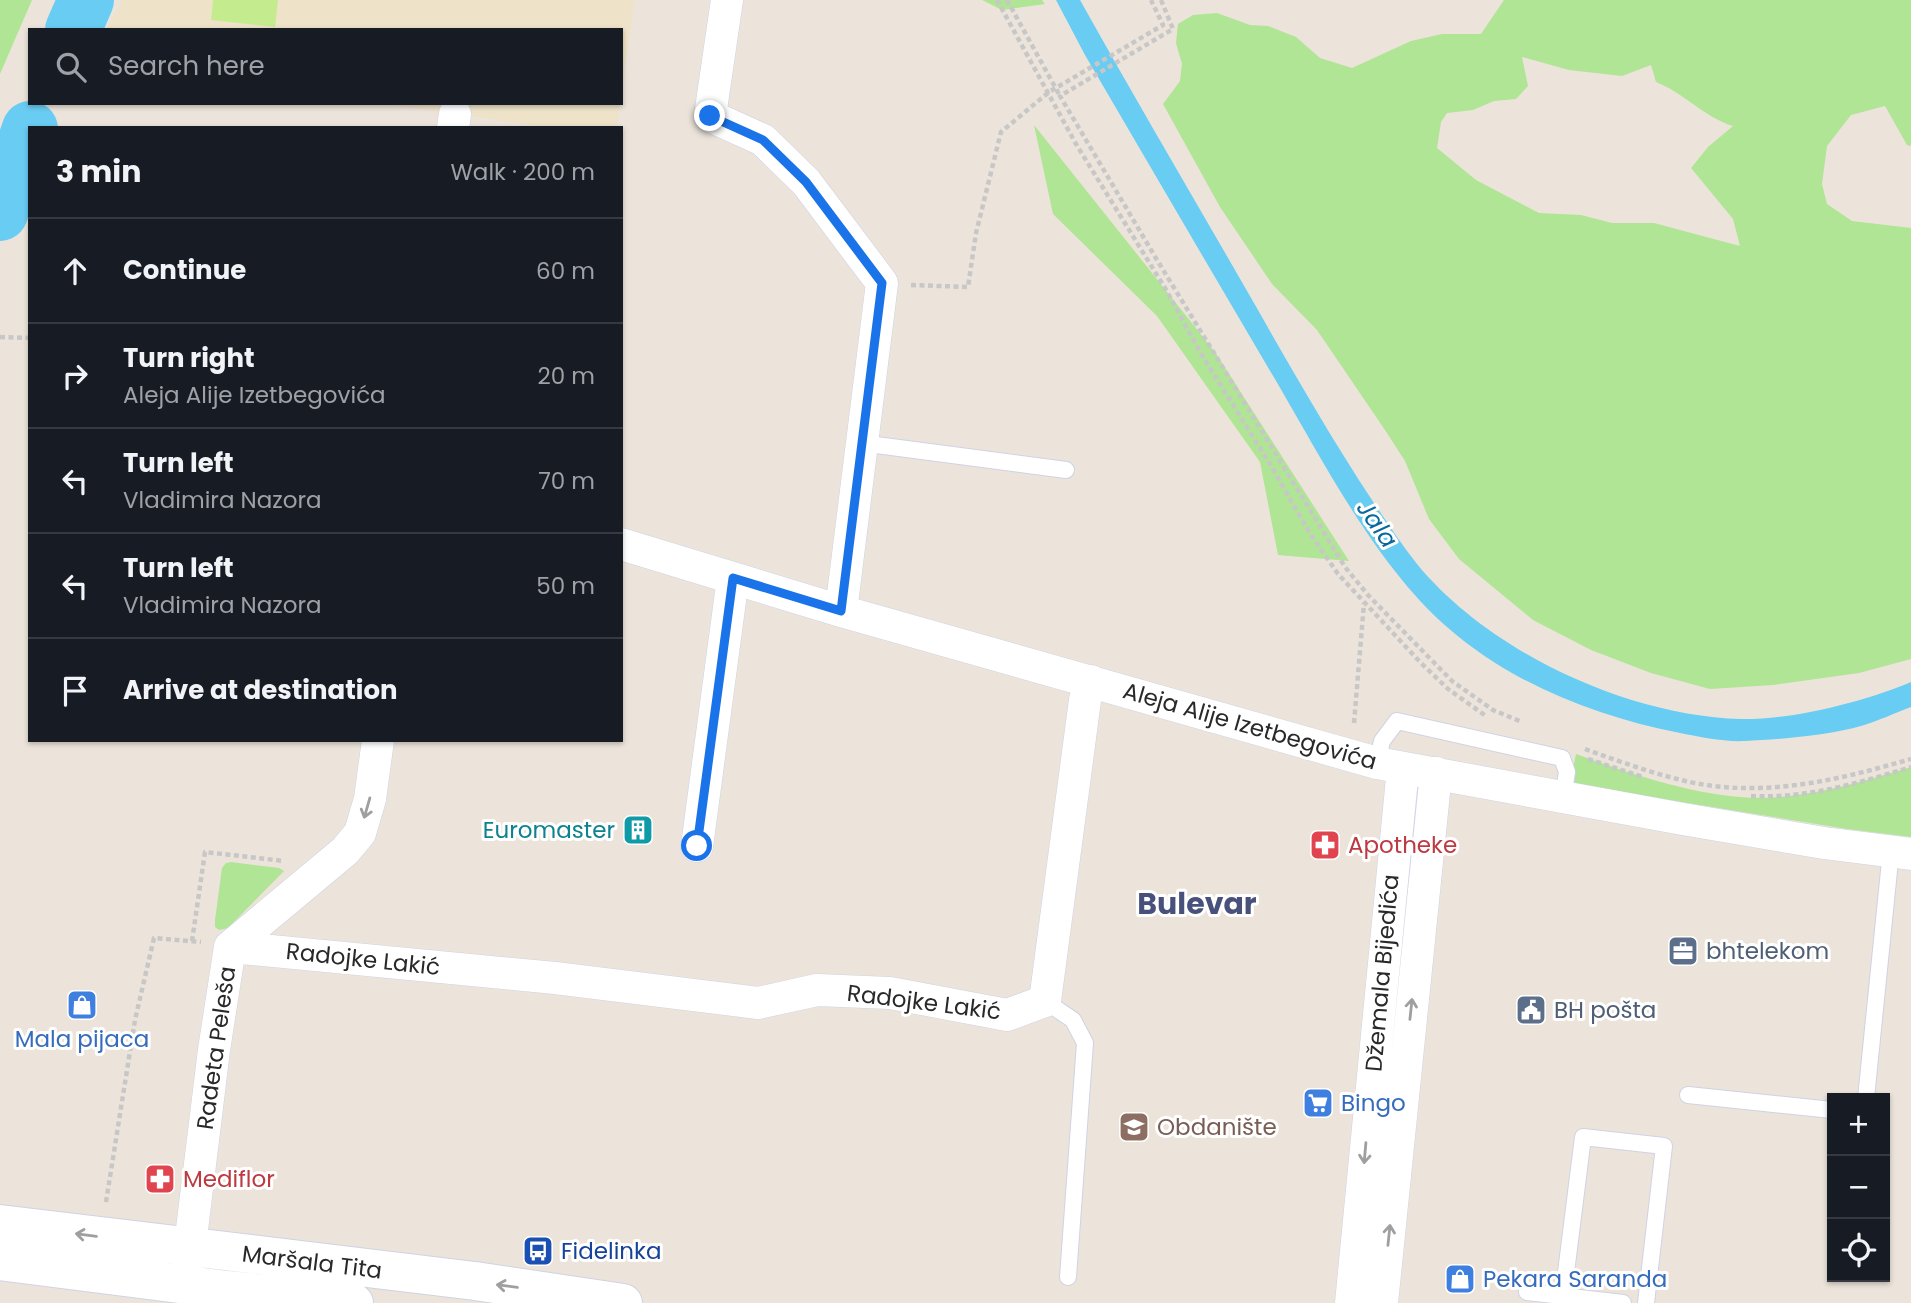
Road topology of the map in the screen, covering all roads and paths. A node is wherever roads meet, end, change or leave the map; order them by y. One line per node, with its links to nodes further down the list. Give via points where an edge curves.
1 (727, 0): 9 (street, via 710,116 763,140 780,156 806,182)
2 (997, 0): 7 (path)
3 (1007, 0): 6 (path)
4 (1151, 0): 6 (path, via 1163,25)
5 (1161, 0): 8 (path, via 1172,29)
6 (1056, 88): 7 (path); 8 (path)
7 (1049, 92): 9 (path, via 1002,132 976,233 968,287); 16 (path, via 1309,532)
8 (1060, 96): 20 (path, via 1345,567 1452,681 1493,710)
9 (882, 283): 12 (street)
10 (0, 337): 11 (path)
11 (28, 338)
12 (861, 443): 13 (lane); 17 (street)
13 (1066, 470)
14 (623, 545): 15 (street, Aleja Alije Izetbegovića)
15 (733, 578): 17 (street, Aleja Alije Izetbegovića); 34 (street)
16 (1364, 602): 19 (path, via 1448,690); 21 (path)
17 (841, 611): 18 (street, Aleja Alije Izetbegovića)
18 (1091, 681): 26 (street, Aleja Alije Izetbegovića); 39 (street)
19 (1489, 718)
20 (1530, 726)
21 (1353, 729)
22 (377, 742): 38 (street, Radeta Peleša, one-way to 38, via 370,799 360,833 345,851)
23 (1578, 747): 25 (path, via 1680,780 1738,788 1812,784)
24 (1587, 758): 29 (path)
25 (1911, 759)
26 (1390, 766): 28 (street, Aleja Alije Izetbegovića); 33 (lane, via 1382,741 1397,722 1562,758 1567,772); 54 (street, Džemala Bijedića, one-way to 54)
27 (1911, 767): 32 (path, via 1814,792)
28 (1436, 773): 33 (street, Aleja Alije Izetbegovića); 55 (street, Džemala Bijedića, one-way to 28)
29 (1653, 780)
30 (1689, 789): 31 (path)
31 (1724, 794)
32 (1750, 796)
33 (1563, 797): 35 (street, Aleja Alije Izetbegovića)
34 (697, 846)
35 (1901, 853): 40 (lane, Aleja Alije Izetbegovića)
36 (285, 861): 37 (path, via 205,852)
37 (192, 941): 38 (path); 43 (path, via 154,938)
38 (216, 944): 39 (street, Radojke Lakić, via 758,1003 817,990 890,993 1007,1015); 47 (street, Radeta Peleša)
39 (1045, 1002): 48 (lane, via 1073,1020 1085,1042)
40 (1867, 1093)
41 (1688, 1095): 42 (lane)
42 (1827, 1109)
43 (108, 1180)
44 (0, 1224): 45 (main road, Maršala Tita, one-way to 44)
45 (124, 1240): 47 (main road, Maršala Tita); 49 (main road)
46 (0, 1261): 49 (main road, Maršala Tita)
47 (187, 1266): 49 (main road, Maršala Tita); 52 (main road, Maršala Tita); 53 (main road, Maršala Tita, one-way to 47, via 475,1281)
48 (1068, 1277)
49 (117, 1290)
50 (1527, 1292): 51 (lane)
51 (1563, 1296): 56 (lane); 57 (lane, via 1583,1137 1664,1146)
52 (354, 1303)
53 (623, 1303)
54 (1351, 1303)
55 (1382, 1303)
56 (1623, 1303)
57 (1646, 1303)

